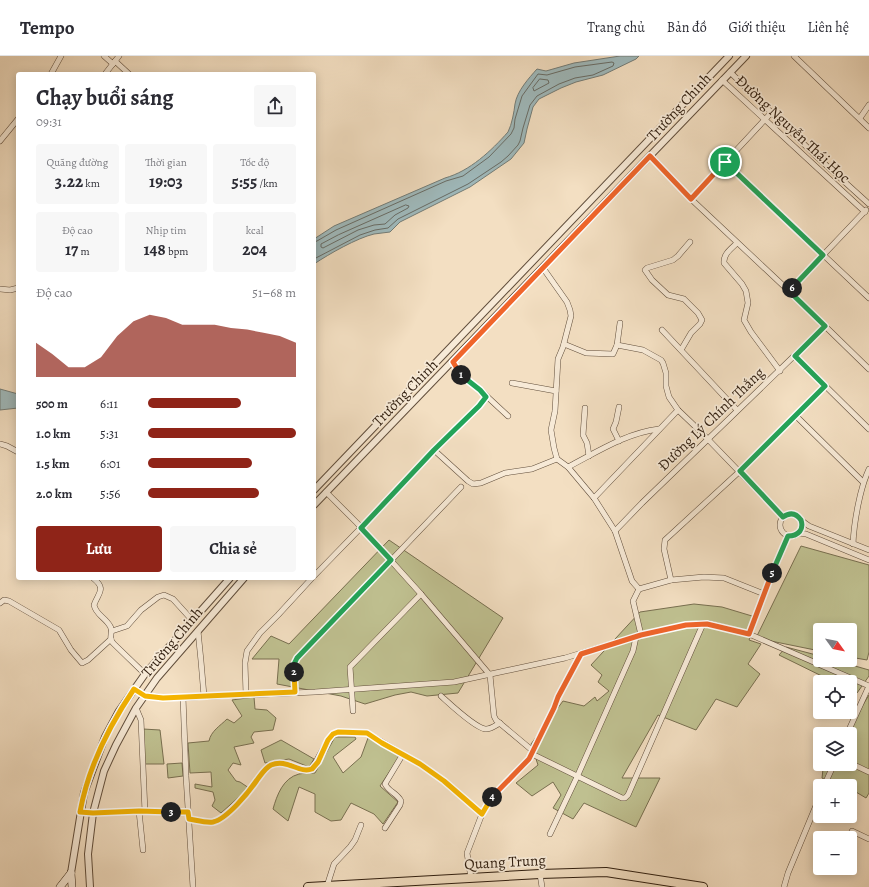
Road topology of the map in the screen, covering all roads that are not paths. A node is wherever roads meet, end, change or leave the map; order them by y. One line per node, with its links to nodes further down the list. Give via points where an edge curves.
1 (61, 56): 8 (street)
2 (104, 56): 7 (street)
3 (119, 56): 7 (street)
4 (730, 56): 20 (street, Trường Chinh)
5 (746, 56): 11 (street, Trường Chinh)
6 (794, 56): 16 (street)
7 (114, 62): 9 (street); 10 (street)
8 (52, 72)
9 (106, 72)
10 (126, 72)
11 (730, 72): 12 (street, Trường Chinh); 14 (street, Đường Nguyễn Thái Học)
12 (722, 80): 15 (street, Đường Nguyễn Thái Học); 21 (street, Trường Chinh)
13 (869, 105): 16 (street)
14 (771, 113): 15 (street); 24 (street, Đường Nguyễn Thái Học)
15 (765, 118): 22 (street); 24 (street, Đường Nguyễn Thái Học)
16 (860, 118): 18 (street)
17 (16, 121): 19 (street)
18 (869, 128)
19 (0, 141)
20 (639, 151): 21 (street); 40 (street, Trường Chinh)
21 (649, 158): 23 (street); 28 (street, Trường Chinh)
22 (725, 162): 23 (street); 27 (street)
23 (691, 199): 26 (street)
24 (868, 208): 27 (street)
25 (690, 242): 38 (street, via 673,260 645,270 668,296 684,299 702,320)
26 (737, 242): 31 (street); 43 (street, via 726,254 724,263 746,291 748,303 744,320 750,332)
27 (823, 255): 31 (street); 32 (street)
28 (543, 268): 36 (street, via 570,310 570,322); 41 (street, Trường Chinh)
29 (16, 288): 30 (street)
30 (0, 289)
31 (789, 291): 34 (street)
32 (869, 298)
33 (620, 323): 37 (street)
34 (825, 326): 39 (street, Đường Lý Chính Thắng); 42 (street)
35 (662, 330): 38 (street)
36 (564, 344): 37 (street, via 586,352 611,355); 46 (street, via 558,359)
37 (617, 346): 50 (street, via 643,350 661,360 666,373 669,397)
38 (681, 350): 51 (street)
39 (795, 356): 43 (street, Đường Lý Chính Thắng); 45 (street)
40 (442, 357): 41 (street); 67 (street, Trường Chinh)
41 (452, 363): 47 (street, via 461,376); 69 (street, Trường Chinh)
42 (868, 366)
43 (780, 370): 51 (street, Đường Lý Chính Thắng)
44 (512, 383): 46 (street)
45 (825, 386): 53 (street); 55 (street)
46 (556, 391): 62 (street, via 551,430)
47 (486, 397): 52 (street); 59 (street)
48 (619, 407): 57 (street, via 613,429)
49 (585, 408): 61 (street, via 583,435)
50 (678, 410): 54 (street); 56 (street)
51 (737, 410): 56 (street, Đường Lý Chính Thắng)
52 (508, 416)
53 (796, 416): 65 (street); 66 (street)
54 (659, 429): 57 (street); 70 (street)
55 (869, 429)
56 (708, 439): 65 (street); 75 (street, Đường Lý Chính Thắng)
57 (619, 441): 61 (street)
58 (0, 444): 60 (street)
59 (434, 450): 62 (street, via 473,484 505,473 532,469); 74 (street)
60 (16, 451)
61 (589, 456): 63 (street)
62 (557, 459): 63 (street)
63 (568, 468): 70 (street)
64 (869, 469): 66 (street)
65 (740, 471): 72 (street); 87 (street, via 665,540 664,549)
66 (863, 482): 78 (street)
67 (316, 488): 69 (street)
68 (462, 488): 80 (street)
69 (326, 492): 71 (street, Trường Chinh); 74 (street)
70 (594, 498): 75 (street)
71 (316, 503)
72 (783, 517): 73 (street, via 791,513); 77 (street, via 780,521 781,530)
73 (802, 521): 76 (street); 78 (street)
74 (361, 528): 80 (street); 82 (street)
75 (615, 531): 88 (street, via 632,581)
76 (799, 533): 77 (street); 81 (street)
77 (788, 536): 90 (street)
78 (853, 544): 79 (street)
79 (869, 550)
80 (391, 560): 89 (street); 105 (street, via 297,658 294,664)
81 (869, 560)
82 (316, 574)
83 (97, 580): 94 (street, via 101,592 95,602 95,609)
84 (228, 580): 92 (street, Trường Chinh)
85 (242, 580): 95 (street, Trường Chinh)
86 (310, 580): 106 (street, via 260,632 247,651)
87 (671, 580): 88 (street); 90 (street, via 724,578)
88 (639, 589): 97 (street, via 633,601)
89 (421, 594): 101 (street); 104 (street, via 350,666)
90 (764, 594): 96 (street)
91 (0, 603): 98 (street, via 4,600 10,601 56,628 63,634 73,654 82,663)
92 (192, 620): 94 (street, via 173,599 164,595 141,610 127,626); 100 (street, Trường Chinh)
93 (703, 624): 96 (street); 97 (street, via 686,625); 119 (street, via 628,795 622,798)
94 (112, 631): 98 (street)
95 (198, 631): 107 (street, Trường Chinh); 108 (street)
96 (749, 634): 102 (street)
97 (638, 636): 99 (street); 119 (street)
98 (111, 639): 100 (street)
99 (581, 654): 101 (street); 115 (street)
100 (145, 674): 103 (street, Trường Chinh)
101 (490, 675): 104 (street, via 454,682); 113 (street, via 494,716)
102 (869, 686): 114 (street)
103 (134, 689): 107 (street); 121 (street, Trường Chinh, via 105,737 84,793)
104 (351, 689): 105 (street); 112 (street)
105 (295, 692): 106 (street)
106 (246, 694): 108 (street)
107 (145, 696): 110 (street); 111 (street, Trường Chinh)
108 (204, 696): 110 (street)
109 (441, 696): 113 (street, via 485,729)
110 (183, 697): 122 (street)
111 (136, 708): 120 (street, via 141,720); 124 (street, Trường Chinh, via 104,771)
112 (353, 711)
113 (500, 723): 115 (street)
114 (850, 727)
115 (532, 753): 119 (street); 125 (street, via 495,793)
116 (403, 754): 125 (street, via 444,781); 126 (street, via 367,733 338,732 328,740 312,769 304,770 278,762 270,765 243,799 220,818 213,822); 128 (street, via 385,784 400,797 401,801)
117 (857, 767): 118 (street)
118 (869, 772)
119 (577, 777): 130 (street)
120 (142, 811): 122 (street); 124 (street); 132 (street)
121 (80, 812): 124 (street); 133 (street, Trường Chinh)
122 (188, 812): 126 (street)
123 (813, 812): 146 (street)
124 (93, 813): 141 (street, Trường Chinh, via 88,854)
125 (482, 814): 135 (street, via 468,853)
126 (189, 819): 142 (street)
127 (361, 825): 137 (street, via 355,840 334,864)
128 (385, 828)
129 (857, 833): 131 (street)
130 (550, 834)
131 (869, 839)
132 (143, 850)
133 (71, 873): 139 (main road); 140 (main road)
134 (540, 874): 135 (main road, Quang Trung); 144 (street); 145 (main road, Quang Trung, via 606,872)
135 (471, 878): 136 (main road, Quang Trung)
136 (411, 884): 138 (main road, Quang Trung)
137 (327, 886): 138 (main road, Quang Trung); 143 (main road, Quang Trung)
138 (346, 886)
139 (60, 887)
140 (72, 887)
141 (90, 887)
142 (193, 887)
143 (308, 887)
144 (542, 887)
145 (703, 887)
146 (784, 887)

